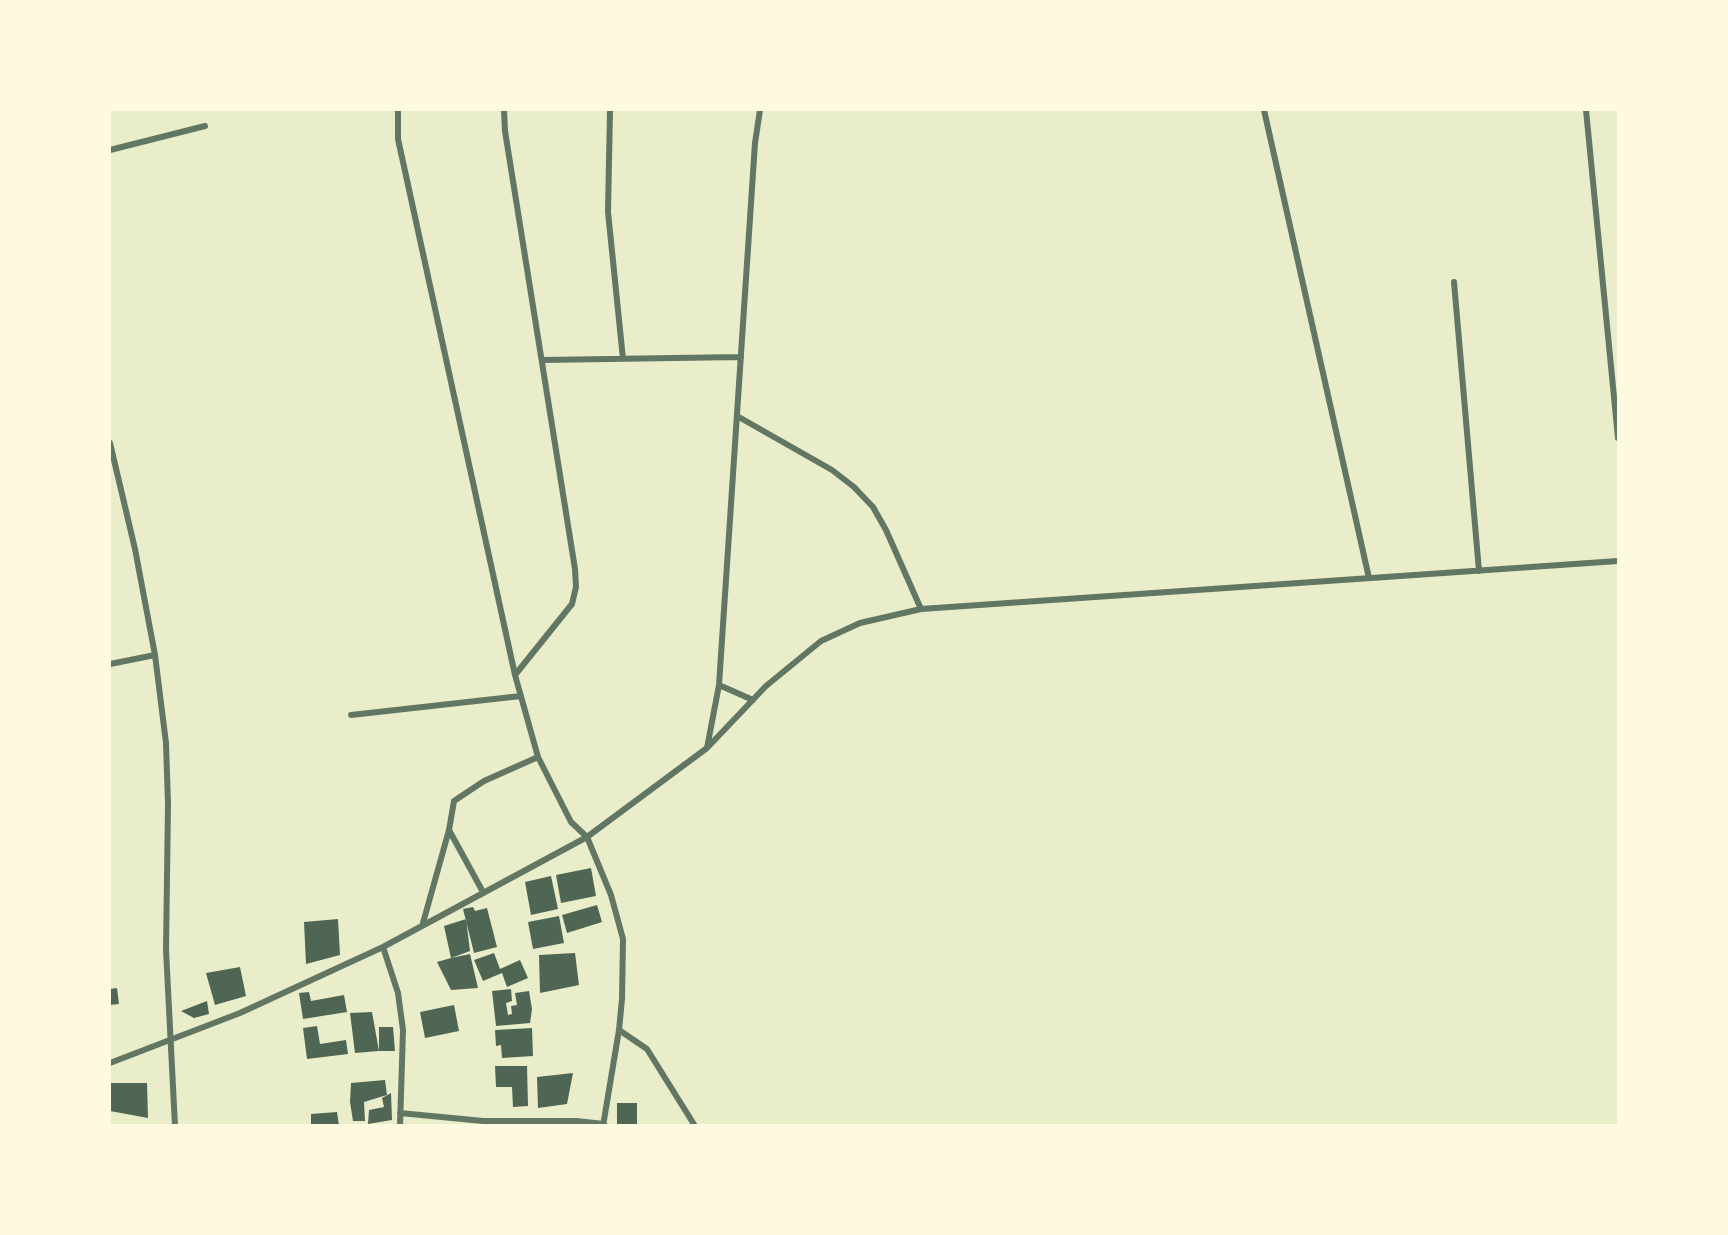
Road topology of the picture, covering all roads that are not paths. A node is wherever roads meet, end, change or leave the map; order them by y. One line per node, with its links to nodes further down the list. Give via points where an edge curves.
1 (398, 110): 22 (street, via 398,139)
2 (504, 110): 12 (street)
3 (610, 110): 11 (street, via 608,212)
4 (760, 110): 10 (street)
5 (1264, 110): 18 (street)
6 (1586, 110): 14 (street)
7 (205, 126): 8 (street)
8 (110, 150)
9 (1454, 282): 17 (street)
10 (741, 357): 11 (street); 13 (street)
11 (623, 359): 12 (street)
12 (542, 360): 22 (street, via 576,587 572,604)
13 (737, 416): 19 (street, via 832,470 854,487 873,507 886,530); 23 (street)
14 (1618, 438)
15 (110, 443): 20 (street)
16 (1618, 561): 17 (street)
17 (1479, 571): 18 (street)
18 (1369, 578): 19 (street)
19 (921, 609): 25 (street, via 860,623 821,641)
20 (155, 655): 21 (street); 35 (street, via 166,753 166,950)
21 (110, 664)
22 (515, 675): 24 (street)
23 (719, 685): 25 (street); 27 (street)
24 (521, 696): 26 (street); 28 (street)
25 (753, 699): 27 (street)
26 (351, 715)
27 (707, 748): 30 (street)
28 (538, 757): 29 (street, via 484,781 454,801); 30 (street, via 571,822)
29 (449, 830): 31 (street); 32 (street)
30 (586, 837): 31 (street); 34 (street, via 611,895 623,939)
31 (483, 892): 32 (street)
32 (423, 923): 33 (street)
33 (382, 946): 35 (street, via 240,1013); 37 (street, via 398,993 403,1030)
34 (619, 1030): 38 (street); 42 (street, via 647,1049)
35 (171, 1039): 36 (street); 39 (street)
36 (110, 1062)
37 (400, 1113): 38 (street, via 483,1121); 41 (street)
38 (604, 1124)
39 (175, 1125)
40 (390, 1125): 41 (street)
41 (400, 1125)
42 (695, 1125)

